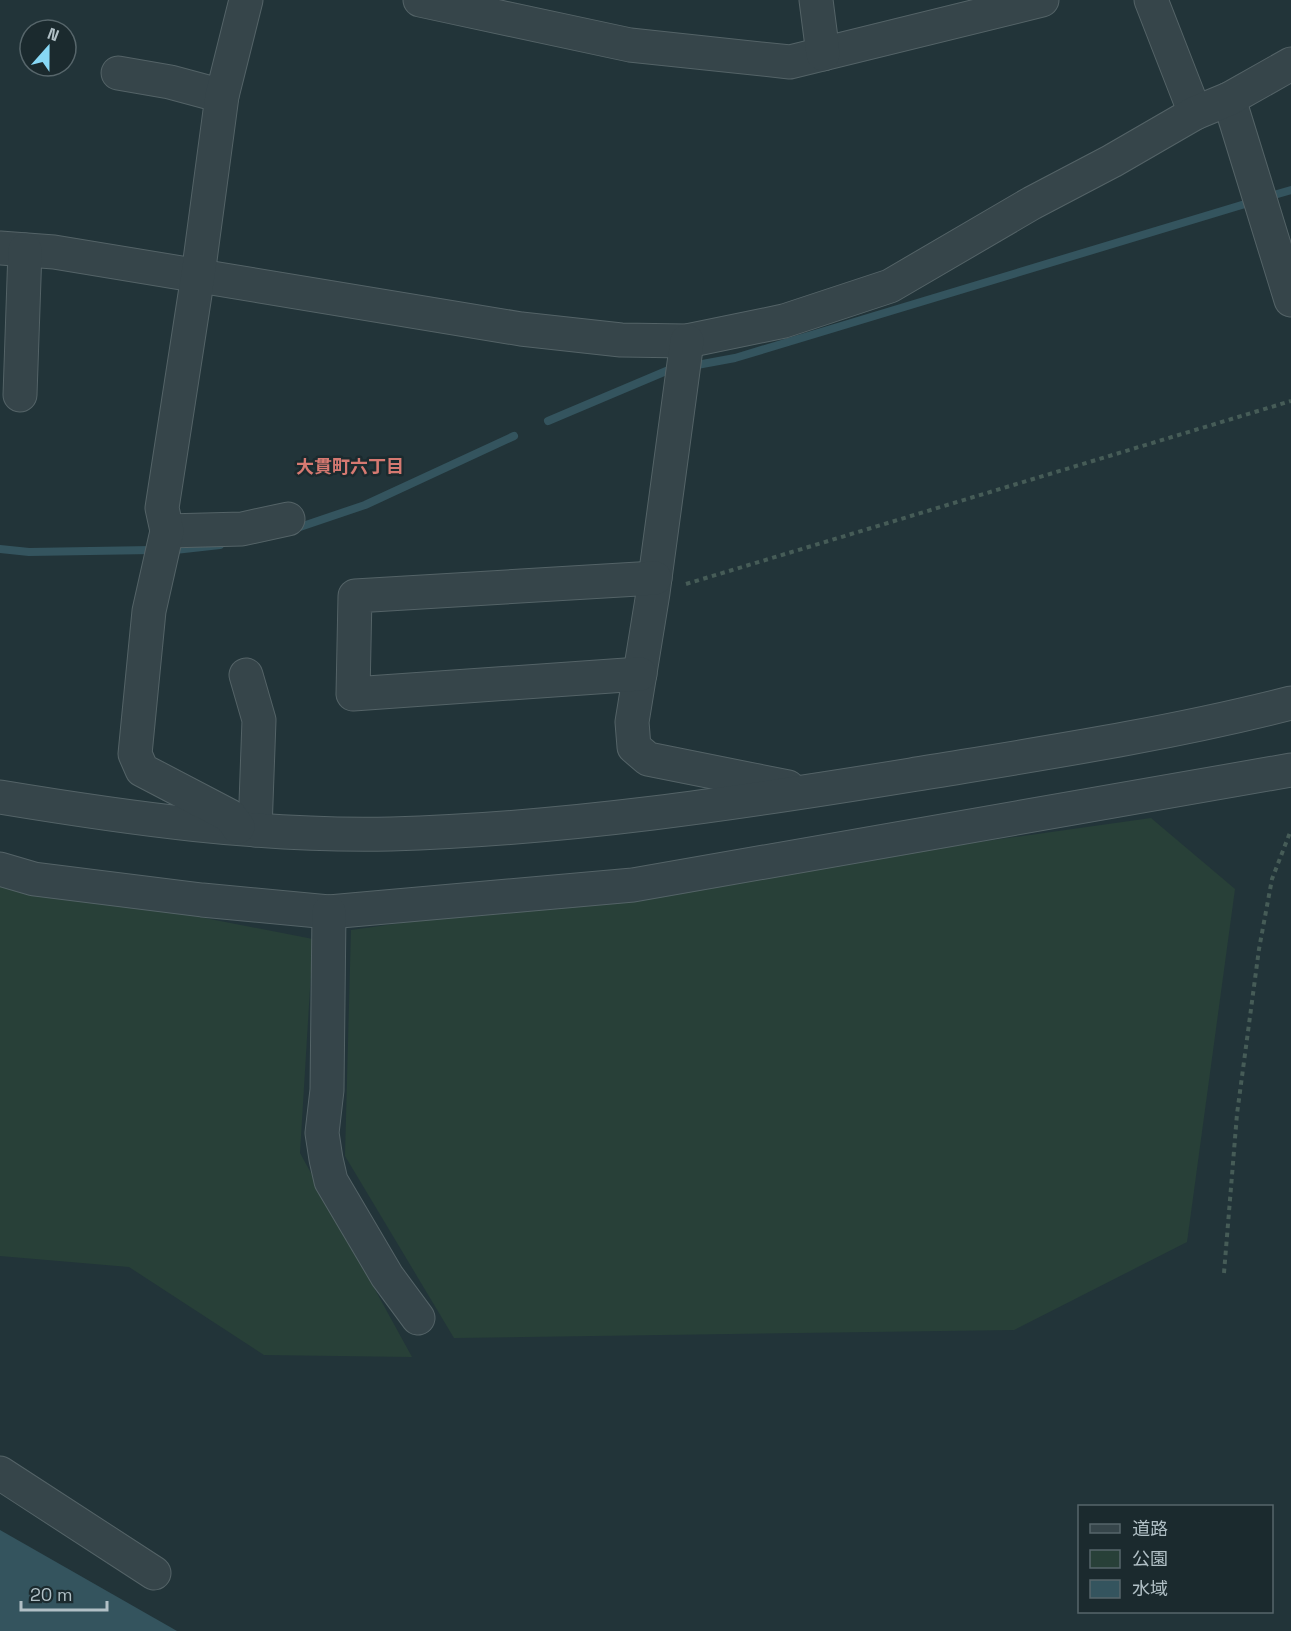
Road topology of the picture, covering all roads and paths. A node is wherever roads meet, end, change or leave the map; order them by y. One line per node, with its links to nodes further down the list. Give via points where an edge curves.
1 (420, 0): 6 (street, via 630,45 790,62)
2 (816, 0): 6 (street)
3 (1042, 0): 6 (street)
4 (1151, 0): 11 (street)
5 (237, 2): 9 (street)
6 (823, 54)
7 (1291, 64): 10 (street)
8 (118, 73): 9 (street)
9 (222, 96): 13 (street)
10 (1229, 99): 11 (street); 14 (street)
11 (1195, 113): 15 (street, via 890,286 784,321)
12 (12, 249): 13 (street); 16 (street)
13 (198, 275): 15 (street, via 521,329 621,340); 19 (street, via 162,508)
14 (1291, 300)
15 (687, 341): 20 (street)
16 (20, 395)
17 (1291, 401): 20 (path)
18 (288, 519): 19 (street, via 242,529)
19 (167, 531): 27 (street, via 149,611 135,754 142,770 230,816)
20 (654, 586): 21 (street); 21 (street, via 355,596 353,694)
21 (640, 674): 25 (street, via 632,722 634,747 648,759)
22 (246, 675): 27 (street, via 259,720)
23 (1291, 703): 25 (street, via 1085,747)
24 (1291, 770): 30 (street, via 633,885)
25 (810, 791): 27 (street, via 641,816 505,828 388,834)
26 (0, 797): 27 (street)
27 (247, 829)
28 (1291, 830): 31 (path, via 1272,879 1259,950 1237,1114)
29 (0, 869): 30 (street, via 34,879)
30 (329, 912): 32 (street, via 327,1090 322,1133 326,1159 332,1181 387,1276)
31 (1224, 1273)
32 (418, 1318)
33 (0, 1473): 34 (street)
34 (154, 1573)

